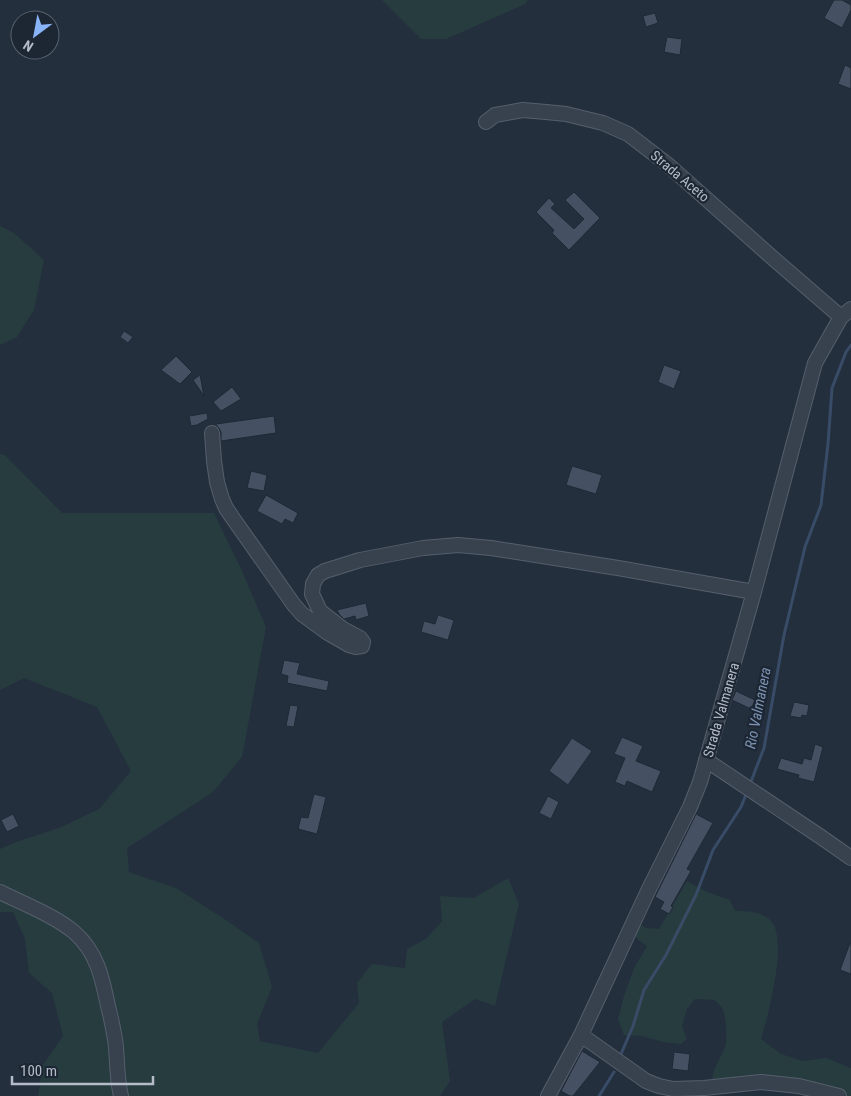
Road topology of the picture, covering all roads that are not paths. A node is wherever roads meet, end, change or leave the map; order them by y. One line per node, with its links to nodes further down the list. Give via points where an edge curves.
1 (486, 122): 2 (street, Strada Aceto, via 495,115 523,110 566,114 603,123 628,134 667,164 775,260)
2 (846, 313): 4 (street, Strada Valmanera, via 815,363)
3 (212, 433): 4 (street, via 217,482 226,508 302,614 349,644 362,646 363,642 320,611 312,594 318,575 360,560 423,548 458,545 491,548)
4 (754, 592): 5 (street, Strada Valmanera)
5 (706, 760): 6 (street); 8 (street, Strada Valmanera, via 690,807)
6 (851, 858)
7 (0, 892): 9 (street, via 58,921 88,946 102,975 115,1040)
8 (581, 1035): 10 (street, Strada Valmanera); 11 (street, via 646,1081 659,1086 704,1088 761,1082 799,1086)
9 (121, 1096)
10 (548, 1096)
11 (839, 1096)

